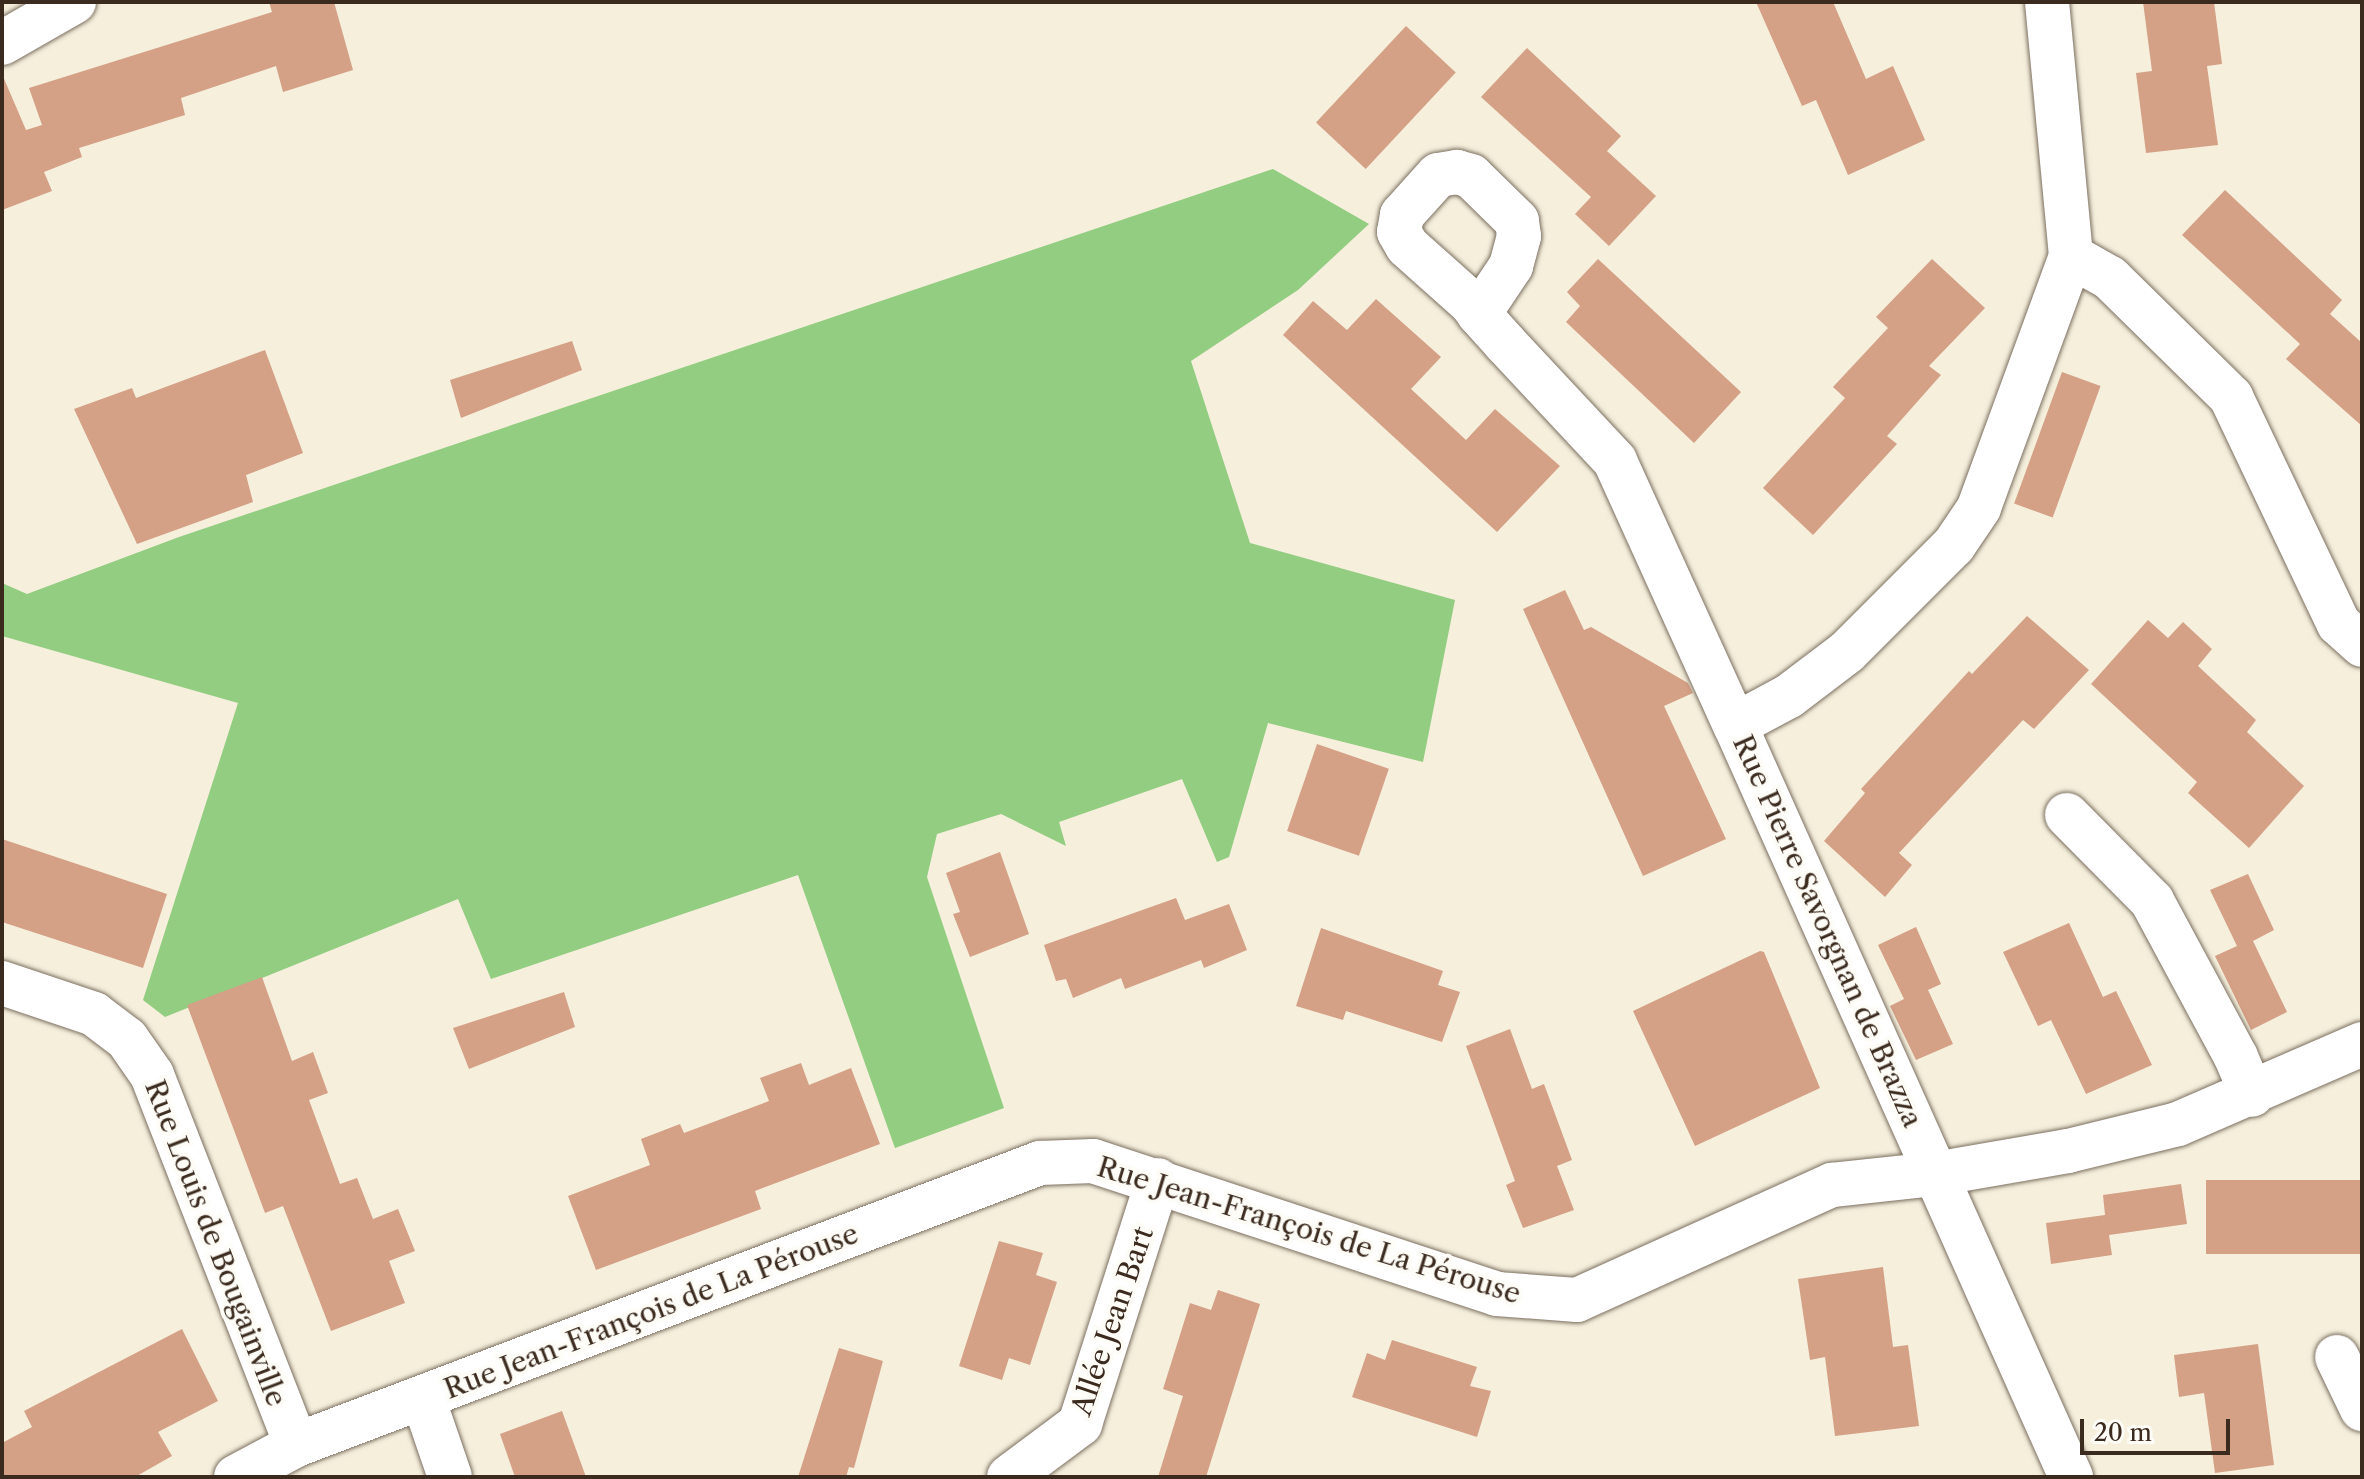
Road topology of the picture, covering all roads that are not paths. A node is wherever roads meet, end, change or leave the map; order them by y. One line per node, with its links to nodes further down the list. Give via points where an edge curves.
1 (74, 2): 3 (street)
2 (2047, 2): 4 (street, Rue Pierre Savorgnan de Brazza)
3 (2, 43)
4 (2071, 256): 6 (street, via 2110,278 2231,397 2339,624); 7 (street, Rue Pierre Savorgnan de Brazza, via 1979,508 1954,545 1847,652 1789,696)
5 (1479, 314): 7 (street, via 1615,461)
6 (2362, 645)
7 (1735, 725): 12 (street, Rue Pierre Savorgnan de Brazza)
8 (2067, 815): 11 (street, via 2152,901)
9 (2, 983): 17 (street, Rue Louis de Bougainville, via 94,1014 127,1039 152,1075)
10 (2362, 1044): 11 (street, Rue Jean-François de La Pérouse)
11 (2252, 1095): 12 (street, Rue Jean-François de La Pérouse, via 2178,1124 2068,1151)
12 (1935, 1174): 13 (street, Rue Jean-François de La Pérouse, via 1832,1185 1577,1300 1497,1294); 21 (street, Rue Pierre Savorgnan de Brazza)
13 (1158, 1180): 15 (street, Rue Jean-François de La Pérouse, via 1093,1161 1040,1163); 20 (street, Allée Jean Bart, via 1080,1424)
14 (2337, 1357): 16 (street)
15 (423, 1398): 17 (street, Rue Jean-François de La Pérouse); 19 (street)
16 (2362, 1409)
17 (296, 1445): 18 (street, Rue Jean-François de La Pérouse)
18 (236, 1477)
19 (450, 1477)
20 (1009, 1477)
21 (2071, 1477)

